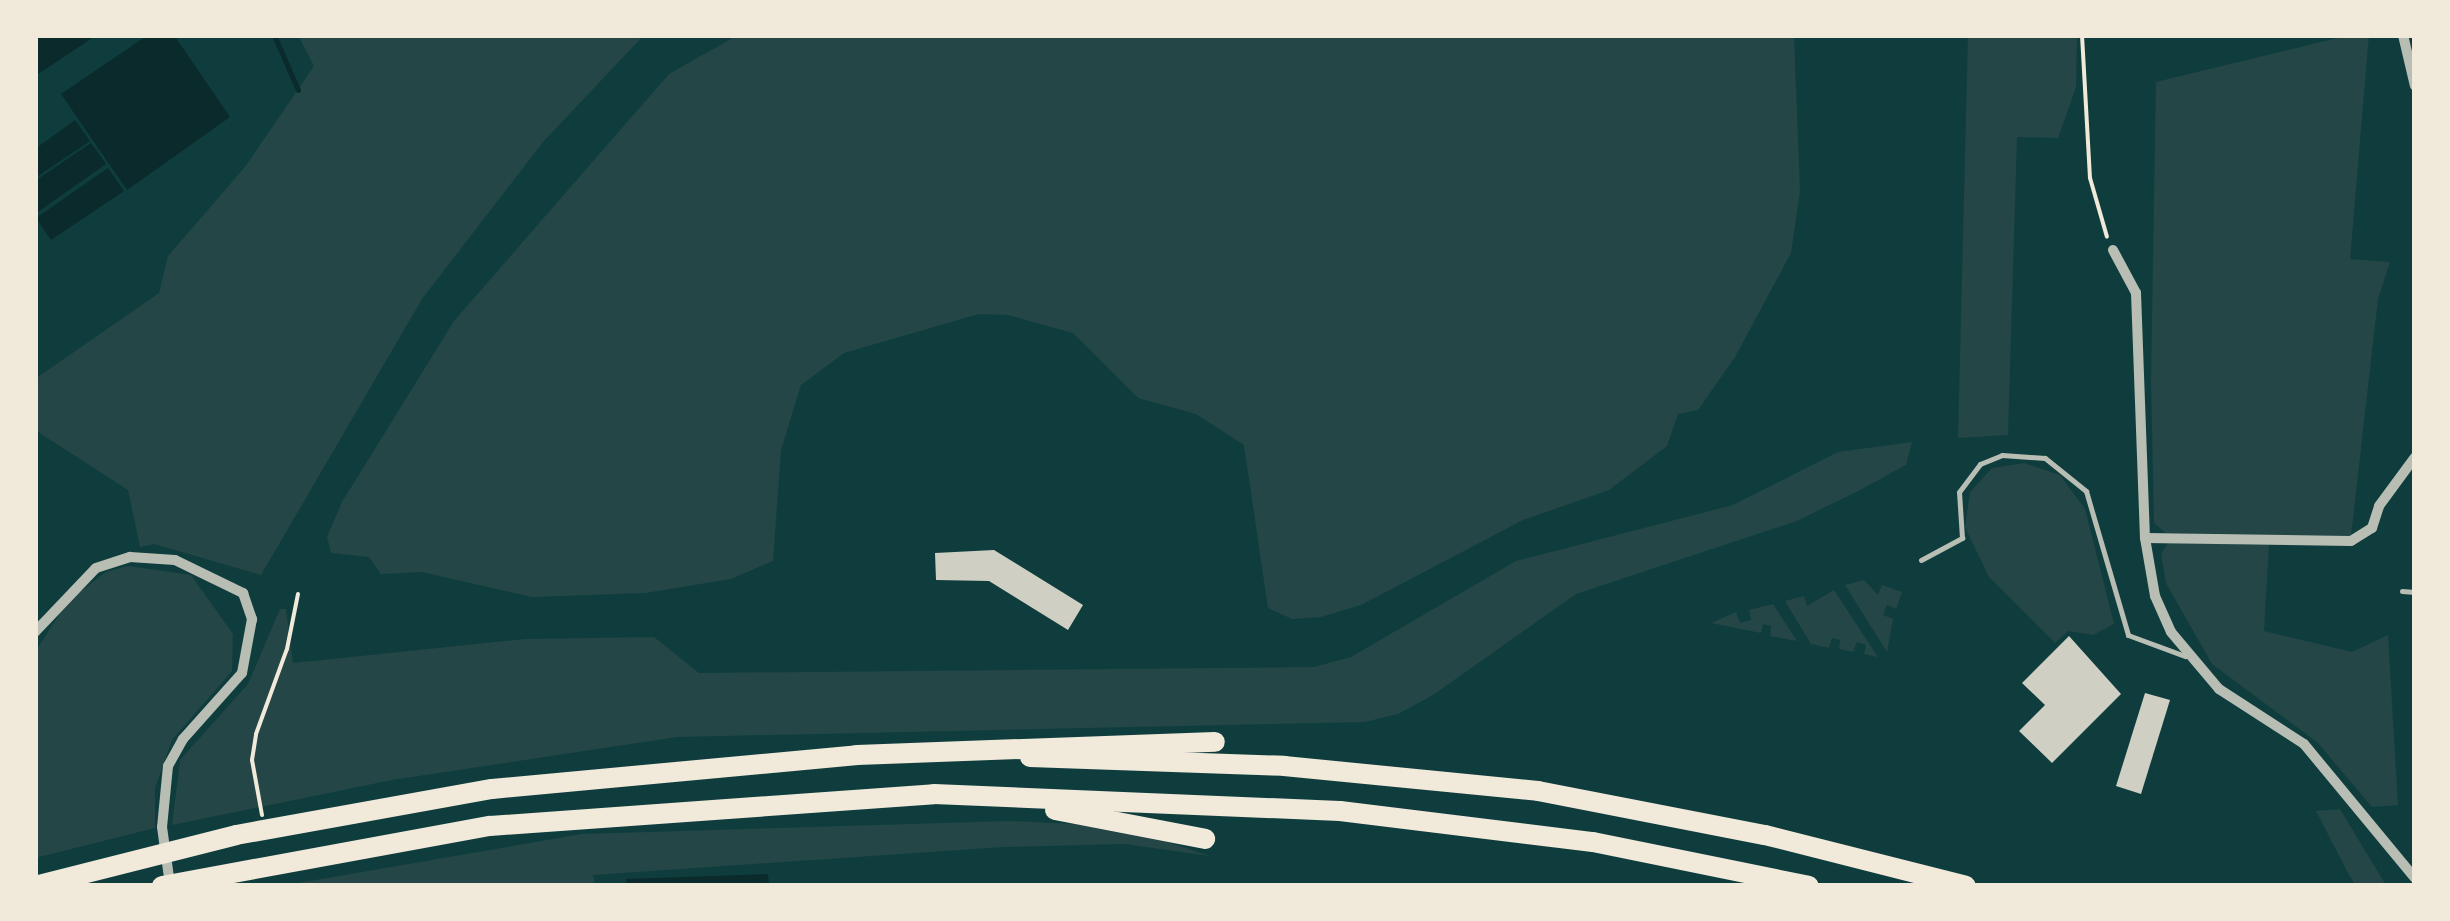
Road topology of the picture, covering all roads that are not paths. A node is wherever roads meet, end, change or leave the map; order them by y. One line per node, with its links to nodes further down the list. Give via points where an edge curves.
1 (2403, 35): 2 (street)
2 (2415, 86)
3 (2113, 250): 5 (street, via 2136,293)
4 (2415, 457): 5 (street, via 2379,506 2372,528 2351,540)
5 (2145, 538): 10 (street, via 2156,596)
6 (1921, 560): 10 (lane, via 1962,538 1959,492 1980,464 2002,455 2045,458 2086,491 2128,634 2144,646)
7 (2402, 591): 8 (lane)
8 (2415, 592)
9 (35, 632): 18 (street, via 96,568 130,556 175,560 243,594 252,619 242,673 168,766 162,827)
10 (2186, 656): 15 (street, via 2218,690 2304,744)
11 (1215, 742): 12 (highway, via 1106,741)
12 (932, 753): 16 (highway, via 645,772 342,814); 20 (highway, via 1284,766 1538,791 1765,836)
13 (934, 794): 14 (highway, via 1133,821); 17 (highway, via 490,826); 19 (highway, via 1340,811 1593,842)
14 (1205, 839)
15 (2415, 878)
16 (35, 886)
17 (162, 886)
18 (170, 886)
19 (1810, 886)
20 (1966, 886)

